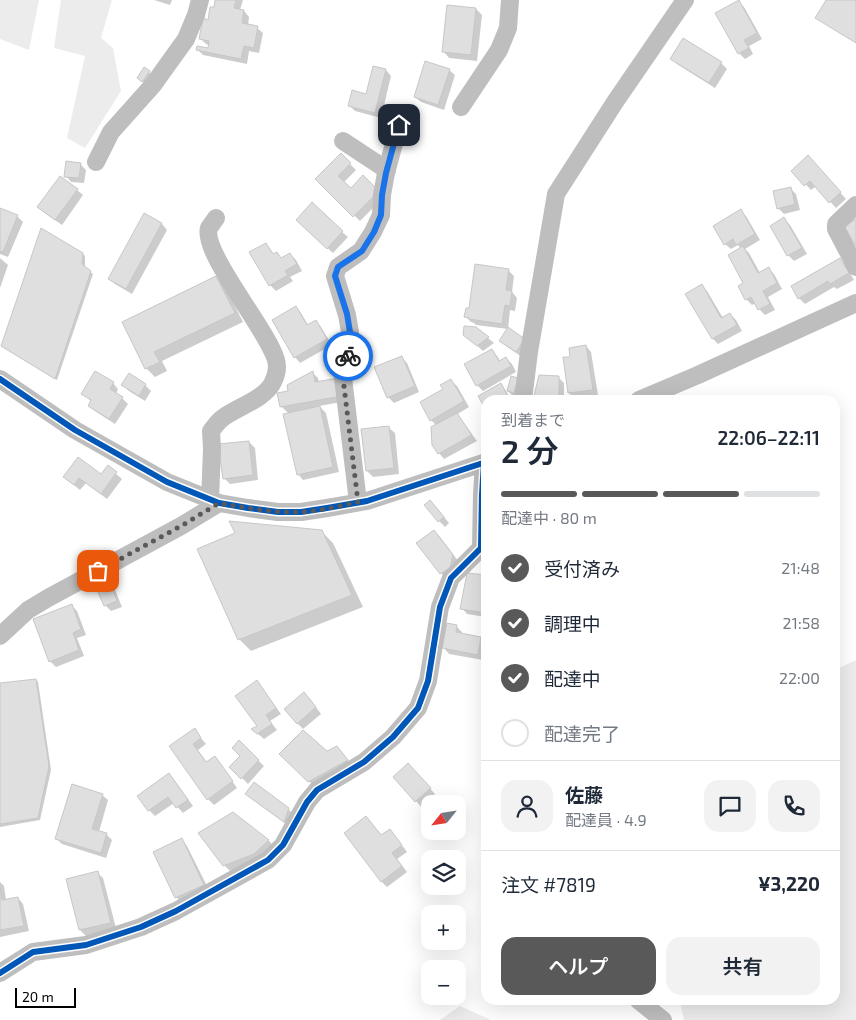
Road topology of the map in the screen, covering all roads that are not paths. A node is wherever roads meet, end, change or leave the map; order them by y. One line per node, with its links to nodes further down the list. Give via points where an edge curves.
1 (200, 0): 7 (street, via 186,39 153,86 111,132)
2 (510, 0): 4 (street, via 508,28 499,50)
3 (685, 0): 14 (street, via 614,102 556,194)
4 (461, 107)
5 (399, 125): 8 (street)
6 (343, 141): 8 (street)
7 (96, 162)
8 (387, 170): 18 (street, via 381,215 374,232 362,251 338,267 335,276 350,332 343,378)
9 (856, 205): 11 (street, via 836,224)
10 (216, 218): 17 (street, via 209,228 216,259 268,342 276,360 276,373 273,384 262,395 222,418 211,431)
11 (856, 267)
12 (856, 303): 15 (street)
13 (0, 380): 17 (street, via 75,430 167,482)
14 (524, 395)
15 (650, 395)
16 (481, 463): 18 (street)
17 (215, 501): 18 (street, via 278,512 301,512); 20 (street, via 181,526 28,610)
18 (358, 502)
19 (481, 552): 21 (street, via 451,578 440,606 428,681 418,708 393,737 364,762 317,790 283,845 268,860 176,912 141,927 86,944 33,952)
20 (0, 636)
21 (0, 973)
22 (644, 1005): 23 (street)
23 (663, 1020)

